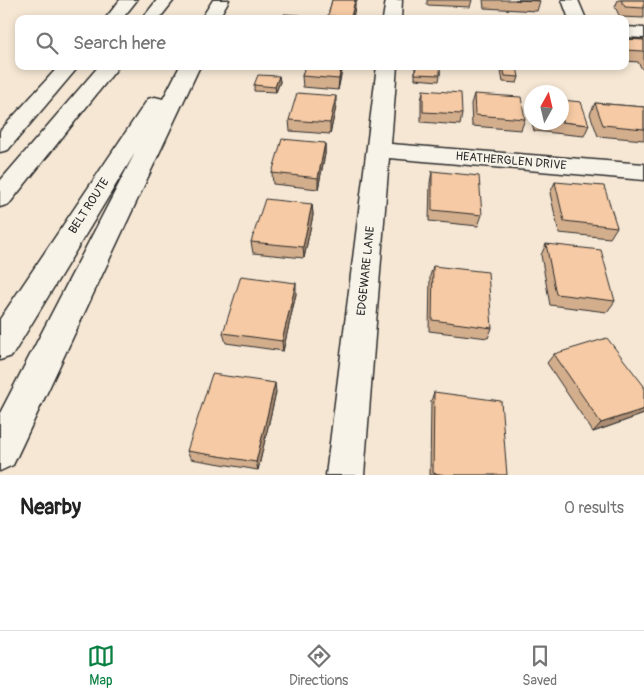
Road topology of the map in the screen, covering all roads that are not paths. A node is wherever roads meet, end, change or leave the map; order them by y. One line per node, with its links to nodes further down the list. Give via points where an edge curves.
1 (129, 0): 6 (main road)
2 (166, 0): 7 (main road)
3 (222, 0): 8 (main road); 9 (main road)
4 (394, 0): 10 (main road)
5 (570, 0): 11 (main road)
6 (116, 15)
7 (153, 15)
8 (212, 15)
9 (216, 15)
10 (397, 15)
11 (576, 15)
12 (629, 32): 13 (main road)
13 (644, 33)
14 (66, 70): 19 (main road)
15 (107, 70): 22 (main road)
16 (176, 70): 23 (main road, BELT ROUTE)
17 (188, 70): 24 (main road)
18 (387, 70): 20 (main road, EDGEWARE LANE)
19 (0, 146)
20 (378, 150): 21 (main road, HEATHERGLEN DRIVE); 25 (main road, EDGEWARE LANE)
21 (644, 172)
22 (0, 198)
23 (0, 346)
24 (0, 452)
25 (346, 475)

